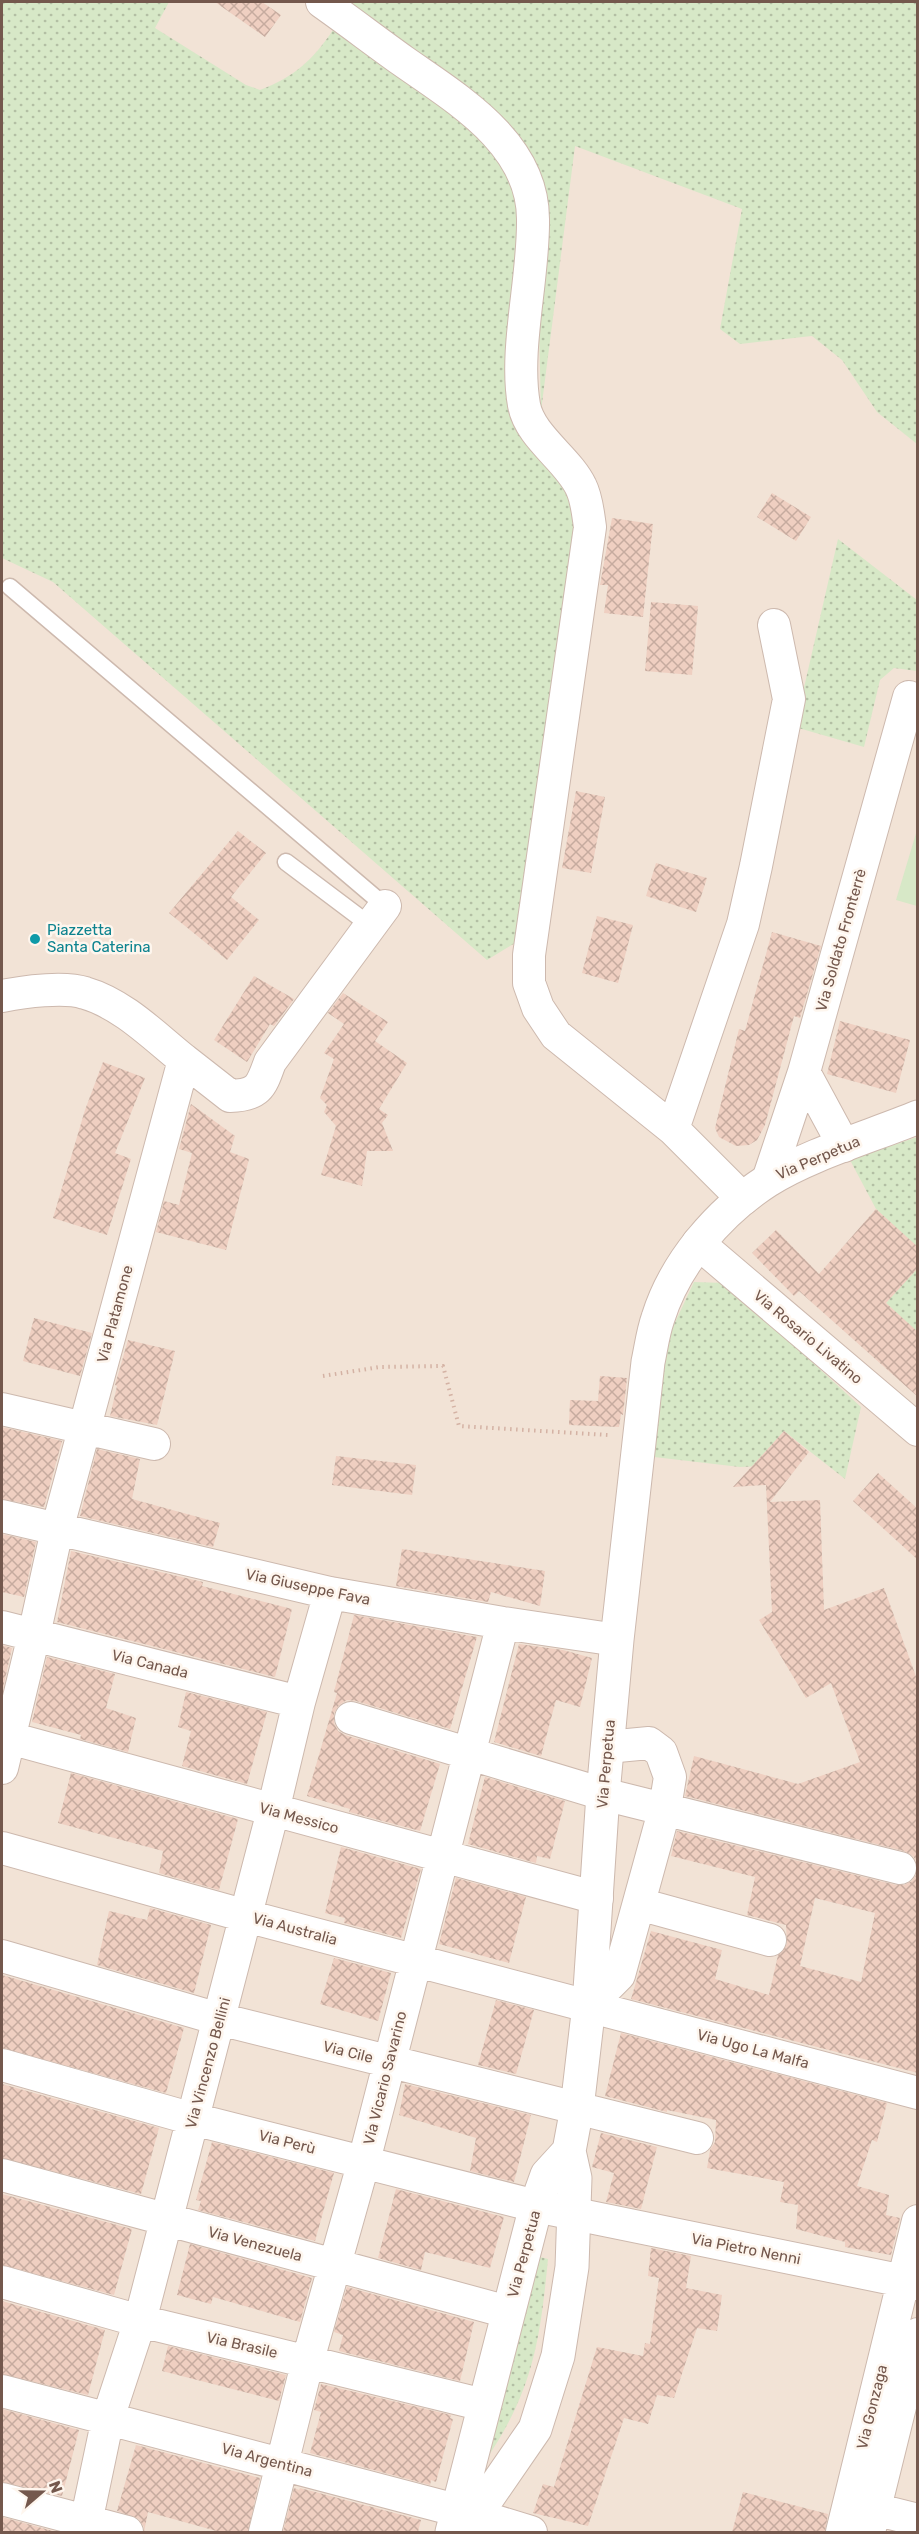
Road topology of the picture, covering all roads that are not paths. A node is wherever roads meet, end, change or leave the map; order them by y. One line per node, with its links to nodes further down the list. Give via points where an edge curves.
1 (322, 2): 11 (street, via 477,113 507,147 528,183 533,218 521,376 525,408 540,437 581,486 590,527 529,983 538,1008 556,1035)
2 (10, 587): 6 (lane)
3 (774, 625): 11 (street, via 789,699 759,855 743,924)
4 (909, 697): 9 (street, Via Soldato Fronterrè)
5 (286, 862): 6 (lane)
6 (378, 916): 8 (street, via 270,1062 261,1087 248,1095 230,1096)
7 (2, 996): 8 (street, via 32,991 83,992 119,1009)
8 (184, 1060): 16 (street, Via Platamone)
9 (804, 1072): 12 (street); 13 (street, Via Soldato Fronterrè)
10 (918, 1117): 12 (street, Via Perpetua)
11 (673, 1128): 13 (street)
12 (844, 1146): 13 (street, Via Perpetua, via 805,1161)
13 (755, 1190): 14 (street, Via Perpetua)
14 (698, 1243): 17 (street, Via Rosario Livatino); 25 (street, Via Perpetua, via 673,1282 658,1318 648,1362)
15 (2, 1409): 16 (street)
16 (83, 1428): 18 (street); 20 (street, Via Platamone)
17 (918, 1430)
18 (154, 1444)
19 (2, 1516): 20 (street, Via Giuseppe Fava)
20 (57, 1530): 21 (street, Via Giuseppe Fava); 24 (street, Via Platamone)
21 (330, 1593): 22 (street, Via Giuseppe Fava); 26 (street, Via Vincenzo Bellini)
22 (502, 1623): 25 (street, Via Giuseppe Fava); 30 (street, Via Vicario Savarino)
23 (2, 1628): 24 (street, Via Canada)
24 (34, 1635): 26 (street, Via Canada); 28 (street, Via Platamone)
25 (617, 1640): 29 (street, Via Perpetua)
26 (298, 1702): 34 (street, Via Vincenzo Bellini)
27 (351, 1718): 30 (street)
28 (5, 1737): 31 (street, Via Platamone); 34 (street, Via Messico)
29 (608, 1747): 32 (street, Via Perpetua); 33 (street, via 649,1743 661,1752 670,1777)
30 (470, 1753): 32 (street); 36 (street, Via Vicario Savarino)
31 (2, 1768)
32 (603, 1794): 33 (street); 38 (street, Via Perpetua)
33 (665, 1808): 37 (street); 39 (street)
34 (273, 1811): 36 (street, Via Messico); 40 (street, Via Vincenzo Bellini)
35 (2, 1848): 40 (street, Via Australia)
36 (443, 1856): 38 (street, Via Messico); 43 (street, Via Vicario Savarino)
37 (900, 1868)
38 (597, 1898): 44 (street, Via Perpetua)
39 (639, 1904): 41 (street); 44 (street, via 619,1975)
40 (246, 1916): 43 (street, Via Australia); 45 (street, Via Vincenzo Bellini)
41 (770, 1940)
42 (2, 1956): 45 (street, Via Cile)
43 (415, 1961): 44 (street, Via Australia); 46 (street, Via Vicario Savarino)
44 (590, 2005): 48 (street, Via Ugo La Malfa); 49 (street, Via Perpetua)
45 (219, 2019): 46 (street, Via Cile); 50 (street, Via Vincenzo Bellini)
46 (388, 2062): 49 (street, Via Cile); 53 (street, Via Vicario Savarino)
47 (2, 2065): 50 (street, Via Perù)
48 (918, 2093)
49 (576, 2109): 51 (street, Via Cile); 52 (street, Via Perpetua)
50 (193, 2119): 53 (street, Via Perù); 57 (street, Via Vincenzo Bellini)
51 (697, 2138)
52 (569, 2151): 55 (street, Via Perpetua, via 547,2175); 56 (street, via 575,2178)
53 (364, 2161): 55 (street, Via Perù); 59 (street, Via Vicario Savarino)
54 (2, 2175): 57 (street, Via Venezuela)
55 (536, 2206): 56 (street, Via Perù); 62 (street, Via Perpetua)
56 (574, 2214): 61 (street, Via Pietro Nenni); 74 (street, via 572,2267 558,2355 535,2429)
57 (166, 2220): 59 (street, Via Venezuela); 63 (street, Via Vincenzo Bellini)
58 (918, 2221): 61 (street, Via Gonzaga)
59 (333, 2265): 62 (street, Via Venezuela); 65 (street, Via Vicario Savarino)
60 (2, 2282): 63 (street, Via Brasile)
61 (910, 2282): 79 (street, Via Gonzaga)
62 (508, 2312): 67 (street, Via Perpetua)
63 (140, 2321): 65 (street, Via Brasile); 69 (street, Via Vincenzo Bellini)
64 (918, 2334): 68 (street, Via Gonzaga)
65 (308, 2360): 67 (street, Via Brasile); 70 (street, Via Vicario Savarino)
66 (2, 2391): 69 (street, Via Argentina)
67 (484, 2405): 74 (street, Via Perpetua)
68 (909, 2409): 73 (street, Via Gonzaga)
69 (108, 2418): 70 (street, Via Argentina); 75 (street, Via Vincenzo Bellini)
70 (283, 2464): 74 (street, Via Argentina); 77 (street, Via Vicario Savarino)
71 (2, 2499): 75 (street)
72 (918, 2520): 73 (street)
73 (871, 2521)
74 (462, 2523): 78 (street, Via Argentina)
75 (85, 2527): 76 (street)
76 (127, 2532)
77 (265, 2532)
78 (531, 2532)
79 (842, 2532)

